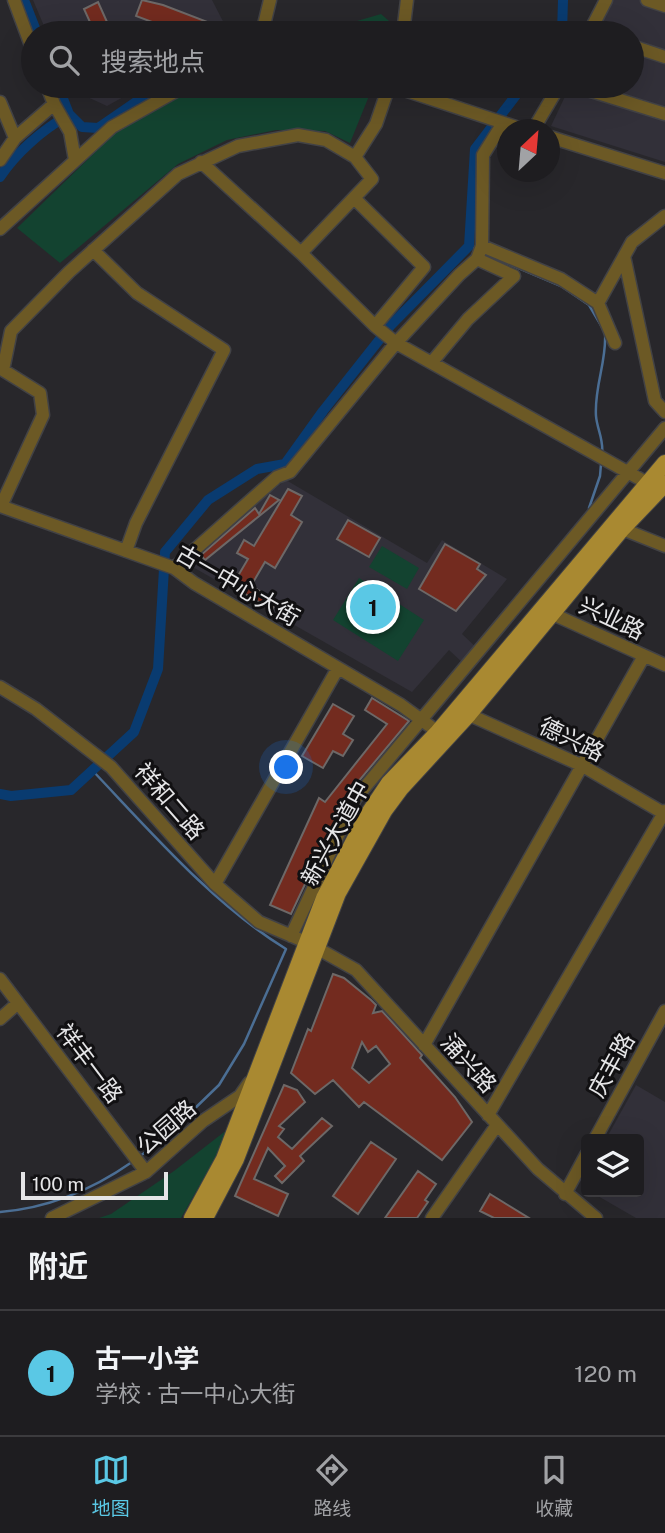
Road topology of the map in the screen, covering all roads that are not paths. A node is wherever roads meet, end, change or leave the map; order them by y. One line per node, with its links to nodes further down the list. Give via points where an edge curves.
1 (14, 0): 7 (street)
2 (270, 0): 8 (street)
3 (407, 0): 9 (street)
4 (606, 0): 10 (street)
5 (647, 0): 6 (street)
6 (665, 6)
7 (22, 21)
8 (264, 21)
9 (404, 21)
10 (596, 21)
11 (644, 50): 12 (street)
12 (665, 57)
13 (52, 98): 20 (street)
14 (164, 98): 29 (street, via 112,127)
15 (386, 98): 27 (street)
16 (429, 98): 23 (street)
17 (552, 98): 22 (street)
18 (614, 98): 21 (street)
19 (0, 102): 25 (street)
20 (54, 104): 25 (street); 29 (street, via 70,132)
21 (665, 114)
22 (540, 119)
23 (497, 121)
24 (497, 133): 35 (street, via 483,155)
25 (15, 138): 28 (street)
26 (560, 140): 31 (street)
27 (355, 158): 30 (street, via 326,140 298,135 238,146); 32 (street, via 372,178)
28 (0, 160)
29 (75, 160): 34 (street)
30 (201, 162): 36 (street, via 178,174); 37 (street)
31 (665, 173)
32 (354, 198): 37 (street); 41 (street, via 424,267)
33 (665, 216): 38 (street, via 632,242)
34 (0, 229)
35 (482, 246): 39 (street); 40 (street, via 561,279)
36 (93, 250): 50 (street, via 11,331 3,370 40,393 43,415); 53 (street, via 137,293 223,350)
37 (301, 254): 41 (street)
38 (624, 256): 40 (street); 45 (street, via 655,401)
39 (477, 259): 42 (street); 44 (street, via 514,276 468,319)
40 (598, 303): 43 (street)
41 (374, 326): 42 (street)
42 (397, 343): 44 (street); 54 (street, via 290,472 277,477)
43 (615, 343)
44 (432, 362): 48 (street)
45 (665, 412)
46 (665, 428): 48 (street)
47 (665, 463): 49 (main road, 新兴大道中)
48 (627, 471): 49 (street); 61 (street)
49 (657, 484): 51 (main road, 新兴大道中)
50 (0, 506): 53 (street, 古一中心大街)
51 (617, 527): 52 (street); 55 (main road, 新兴大道中)
52 (665, 547)
53 (126, 551): 54 (street, 古一中心大街)
54 (174, 568): 58 (street, 古一中心大街)
55 (547, 611): 56 (street, 兴业路); 60 (main road, 新兴大道中)
56 (644, 656): 57 (street, 兴业路); 63 (street)
57 (665, 665)
58 (338, 668): 61 (street, 古一中心大街); 65 (street)
59 (0, 687): 65 (street, 祥和二路, via 111,767)
60 (463, 712): 62 (main road, 新兴大道中); 63 (street, 德兴路); 67 (main road, 新兴大道中, via 384,811)
61 (420, 719): 62 (street, 古一中心大街); 66 (street, via 355,799)
62 (438, 732): 67 (main road, 新兴大道中, via 389,783 367,816 324,898)
63 (583, 766): 64 (street, 德兴路); 72 (street)
64 (665, 813): 74 (street)
65 (215, 884): 66 (street, 祥和二路, via 259,922)
66 (290, 936): 67 (street, 祥和二路)
67 (312, 945): 72 (street, 涌兴路, via 356,970); 73 (main road, 新兴大道中); 81 (main road, 新兴大道中, via 236,1159)
68 (0, 979): 69 (street, 祥丰一路)
69 (18, 1003): 71 (street); 77 (street, 祥丰一路)
70 (665, 1011): 75 (street, 庆丰路)
71 (0, 1019)
72 (424, 1045): 74 (street, 涌兴路)
73 (257, 1071): 77 (street, 公园路, via 240,1096 203,1121); 80 (main road, 新兴大道中, via 225,1159)
74 (493, 1120): 78 (street, 涌兴路); 82 (street)
75 (598, 1134)
76 (581, 1164): 78 (street)
77 (146, 1172): 79 (street, 公园路)
78 (565, 1194): 83 (street, 涌兴路)
79 (52, 1218)
80 (192, 1218)
81 (205, 1218)
82 (432, 1218)
83 (596, 1218)

